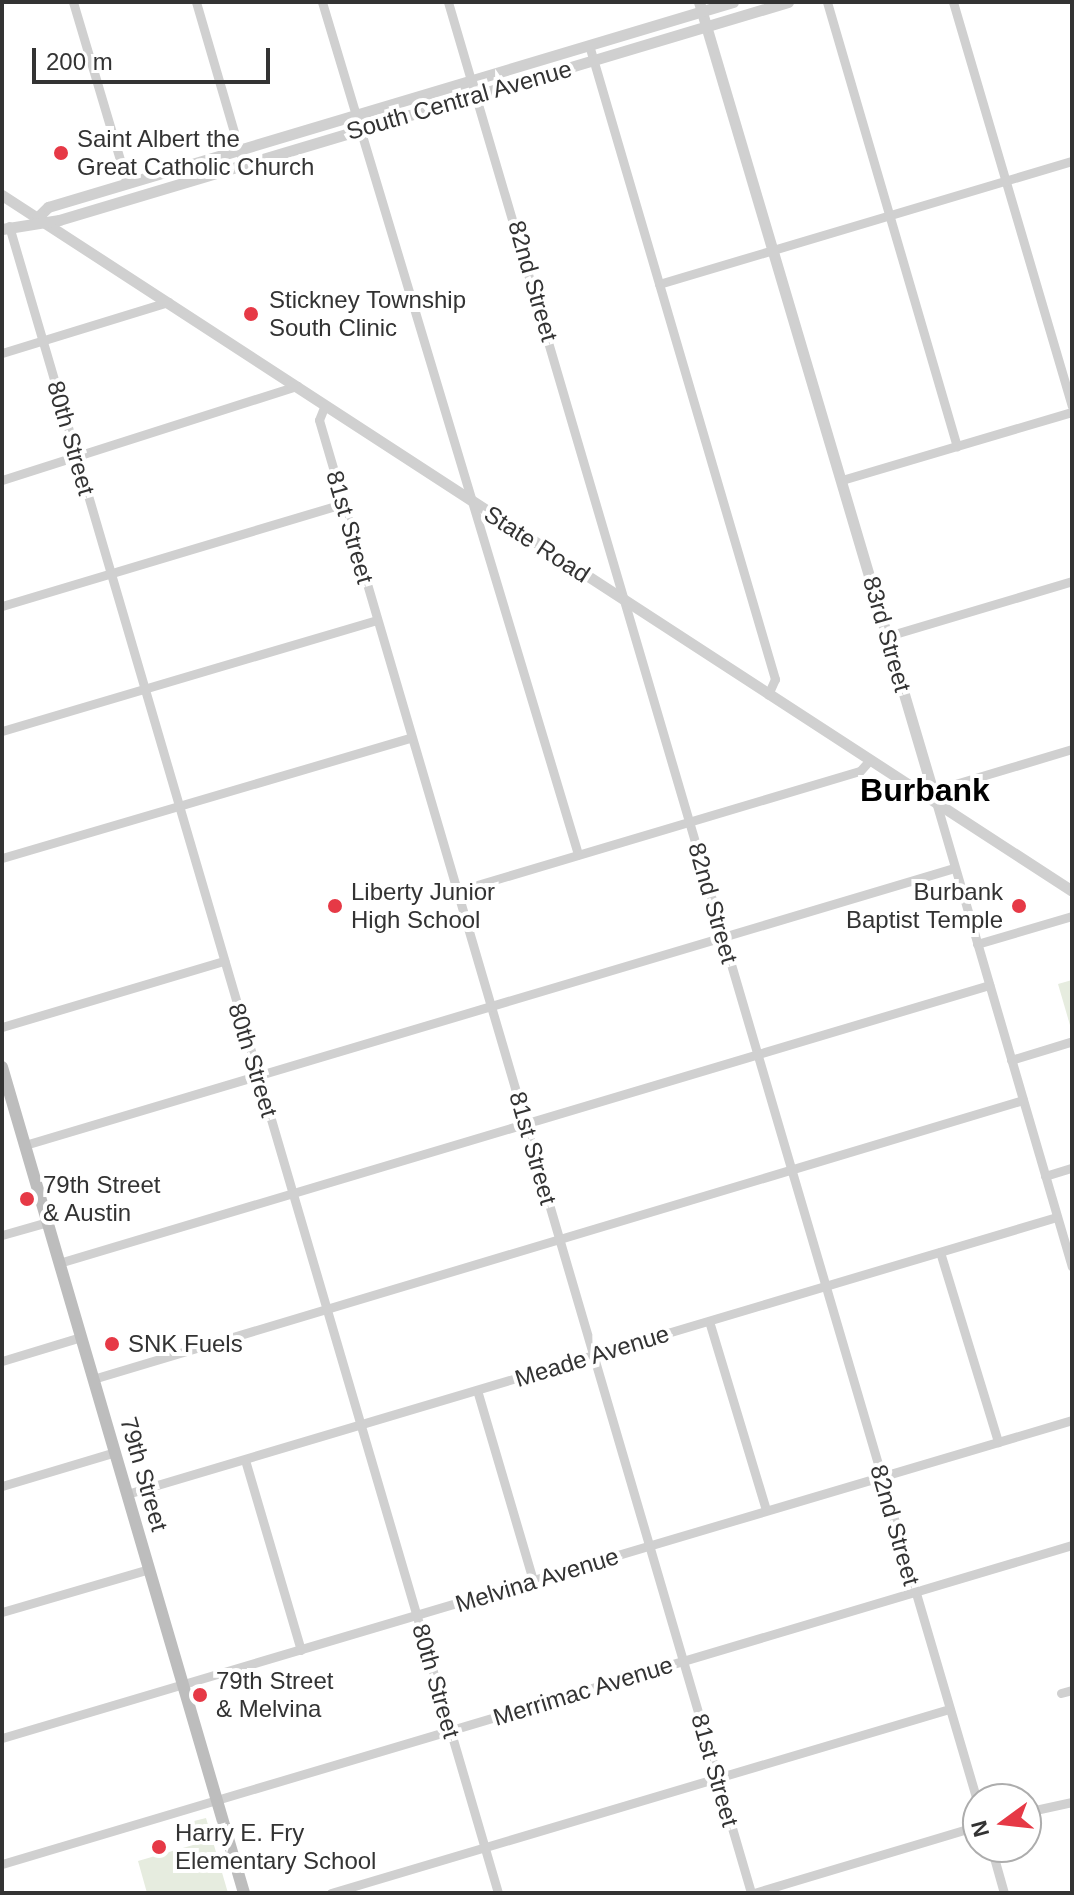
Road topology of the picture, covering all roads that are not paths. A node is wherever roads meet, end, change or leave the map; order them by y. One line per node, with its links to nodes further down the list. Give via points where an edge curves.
1 (73, 2): 21 (street)
2 (196, 2): 17 (street)
3 (322, 2): 15 (street)
4 (448, 2): 13 (street, 82nd Street)
5 (733, 2): 9 (street, South Central Avenue)
6 (788, 2): 10 (street, South Central Avenue)
7 (827, 2): 23 (street)
8 (953, 2): 20 (street)
9 (701, 6): 10 (street, 83rd Street); 11 (street, South Central Avenue)
10 (707, 26): 12 (street, South Central Avenue); 26 (street, 83rd Street)
11 (589, 45): 12 (street); 13 (street, South Central Avenue)
12 (593, 60): 14 (street, South Central Avenue); 27 (street)
13 (471, 79): 14 (street, 82nd Street); 15 (street, South Central Avenue)
14 (478, 94): 16 (street, South Central Avenue); 43 (street, 82nd Street)
15 (355, 113): 16 (street); 17 (street, South Central Avenue)
16 (362, 128): 19 (street, South Central Avenue); 39 (street)
17 (239, 149): 19 (street); 21 (street, South Central Avenue)
18 (1072, 161): 20 (street)
19 (243, 163): 24 (street, South Central Avenue, via 59,220)
20 (1006, 181): 23 (street); 33 (street)
21 (127, 183): 24 (street, South Central Avenue, via 48,207)
22 (2, 195): 24 (street, State Road)
23 (889, 216): 26 (street); 35 (street)
24 (37, 218): 25 (street, South Central Avenue); 28 (street, State Road)
25 (6, 228): 29 (street, 80th Street)
26 (774, 250): 27 (street); 38 (street, 83rd Street)
27 (659, 284): 48 (street, via 775,679)
28 (168, 302): 29 (street); 31 (street, State Road)
29 (43, 340): 30 (street); 36 (street, 80th Street)
30 (2, 353)
31 (297, 386): 32 (street, State Road); 36 (street)
32 (325, 405): 39 (street, State Road); 40 (street, 81st Street, via 319,420)
33 (1072, 406)
34 (1072, 412): 35 (street)
35 (957, 446): 38 (street)
36 (77, 458): 37 (street); 41 (street, 80th Street)
37 (2, 480)
38 (842, 480): 46 (street, 83rd Street)
39 (474, 503): 43 (street, State Road); 56 (street)
40 (343, 504): 41 (street); 45 (street, 81st Street)
41 (112, 573): 44 (street); 47 (street, 80th Street)
42 (1072, 581): 46 (street)
43 (629, 604): 48 (street, State Road); 55 (street, 82nd Street)
44 (2, 606)
45 (377, 620): 47 (street); 50 (street, 81st Street)
46 (888, 636): 53 (street, 83rd Street)
47 (146, 688): 49 (street); 54 (street, 80th Street)
48 (768, 695): 52 (street, State Road)
49 (2, 731)
50 (412, 737): 54 (street); 59 (street, 81st Street)
51 (1072, 749): 53 (street, via 949,786)
52 (870, 760): 53 (street, State Road); 55 (street, via 860,771)
53 (936, 802): 58 (street, 83rd Street); 60 (street, State Road)
54 (178, 806): 57 (street); 64 (street, 80th Street)
55 (691, 821): 56 (street); 62 (street, 82nd Street)
56 (578, 854): 59 (street)
57 (2, 858)
58 (954, 868): 62 (street); 63 (street, 83rd Street)
59 (457, 891): 66 (street, 81st Street)
60 (1072, 891)
61 (1072, 916): 63 (street)
62 (723, 938): 66 (street); 69 (street, 82nd Street)
63 (977, 944): 65 (street, 83rd Street)
64 (224, 961): 67 (street); 72 (street, 80th Street)
65 (989, 985): 69 (street); 70 (street, 83rd Street)
66 (491, 1007): 72 (street); 75 (street, 81st Street)
67 (2, 1027)
68 (1070, 1042): 70 (street)
69 (757, 1054): 75 (street); 78 (street, 82nd Street)
70 (1011, 1060): 73 (street, 83rd Street)
71 (2, 1067): 74 (main road, 79th Street)
72 (258, 1077): 76 (street); 80 (street, 80th Street)
73 (1023, 1100): 78 (street); 79 (street, 83rd Street)
74 (8, 1107): 76 (main road, 79th Street)
75 (525, 1123): 80 (street); 84 (street, 81st Street)
76 (25, 1145): 82 (main road, 79th Street)
77 (1072, 1168): 79 (street)
78 (791, 1170): 84 (street); 88 (street, 82nd Street)
79 (1045, 1176): 81 (street, 83rd Street)
80 (293, 1192): 86 (street); 89 (street, 80th Street)
81 (1057, 1217): 85 (street, Meade Avenue); 87 (street, 83rd Street)
82 (48, 1222): 83 (street); 86 (main road, 79th Street)
83 (2, 1235)
84 (559, 1237): 89 (street); 92 (street, 81st Street)
85 (940, 1252): 88 (street, Meade Avenue); 98 (street)
86 (59, 1263): 91 (main road, 79th Street)
87 (1072, 1267)
88 (825, 1286): 90 (street, Meade Avenue); 101 (street, 82nd Street)
89 (326, 1309): 94 (street); 97 (street, 80th Street)
90 (709, 1321): 92 (street, Meade Avenue); 104 (street)
91 (81, 1337): 93 (street); 94 (main road, 79th Street)
92 (594, 1355): 95 (street, Meade Avenue); 106 (street, 81st Street)
93 (2, 1361)
94 (93, 1379): 99 (main road, 79th Street)
95 (477, 1390): 97 (street, Meade Avenue); 108 (street)
96 (1072, 1420): 98 (street, Melvina Avenue)
97 (361, 1425): 100 (street, Meade Avenue); 111 (street, 80th Street)
98 (998, 1442): 101 (street, Melvina Avenue)
99 (115, 1452): 102 (street); 103 (main road, 79th Street)
100 (245, 1460): 103 (street, Meade Avenue); 112 (street)
101 (882, 1476): 104 (street, Melvina Avenue); 109 (street, 82nd Street)
102 (2, 1486)
103 (127, 1494): 107 (main road, 79th Street)
104 (766, 1510): 106 (street, Melvina Avenue)
105 (1072, 1545): 109 (street, Merrimac Avenue)
106 (649, 1547): 108 (street, Melvina Avenue); 113 (street, 81st Street)
107 (149, 1569): 110 (street); 114 (main road, 79th Street)
108 (533, 1580): 111 (street, Melvina Avenue)
109 (915, 1592): 113 (street, Merrimac Avenue); 117 (street, 82nd Street)
110 (2, 1612)
111 (417, 1616): 112 (street, Melvina Avenue); 118 (street, 80th Street)
112 (301, 1650): 114 (street, Melvina Avenue)
113 (682, 1661): 118 (street, Merrimac Avenue); 120 (street, 81st Street)
114 (183, 1685): 119 (street, Melvina Avenue); 122 (main road, 79th Street)
115 (1072, 1690): 116 (street)
116 (1061, 1693)
117 (949, 1709): 120 (street); 121 (street, 82nd Street)
118 (451, 1730): 122 (street, Merrimac Avenue); 126 (street, 80th Street)
119 (2, 1738)
120 (717, 1778): 126 (street); 132 (street, 81st Street)
121 (972, 1783)
122 (217, 1800): 128 (street, Merrimac Avenue); 129 (main road, 79th Street)
123 (1072, 1802): 124 (street)
124 (1042, 1809)
125 (962, 1831): 132 (street)
126 (485, 1848): 130 (street); 131 (street, 80th Street)
127 (996, 1863): 133 (street)
128 (2, 1864)
129 (244, 1893)
130 (331, 1893)
131 (498, 1893)
132 (752, 1893)
133 (1004, 1893)

